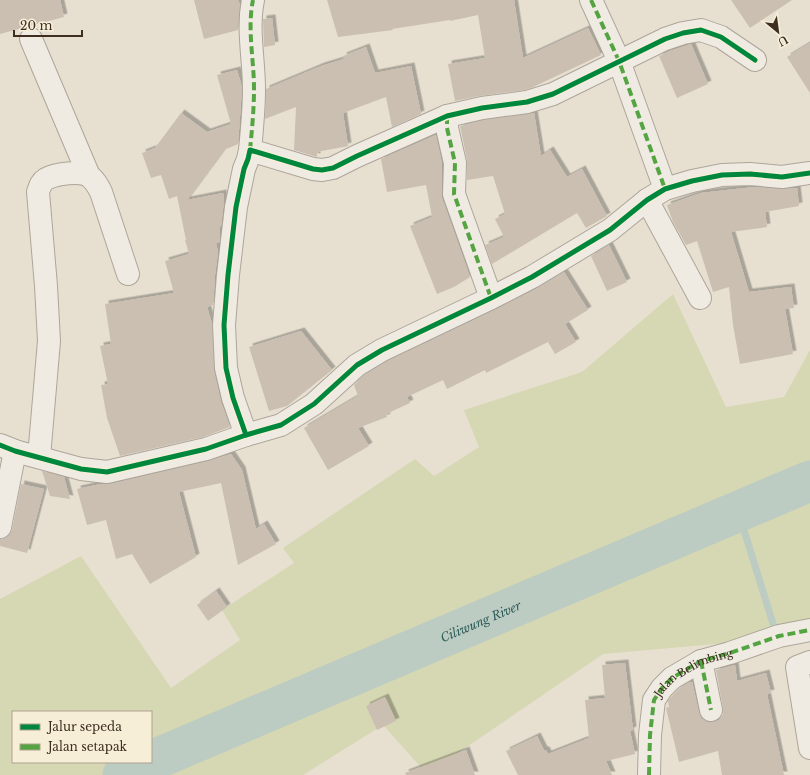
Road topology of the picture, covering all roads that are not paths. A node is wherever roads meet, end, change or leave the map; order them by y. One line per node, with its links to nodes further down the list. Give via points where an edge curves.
1 (253, 0): 7 (street, via 250,25 254,90)
2 (590, 0): 5 (street)
3 (31, 39): 9 (street)
4 (755, 60): 5 (street, via 720,37 701,30 683,32)
5 (619, 61): 6 (street, via 553,94 527,102); 10 (street)
6 (447, 116): 7 (street, via 333,168 322,170); 12 (street, via 455,163 454,194)
7 (250, 150): 14 (street, via 236,207 224,325 226,368)
8 (810, 173): 10 (street, via 782,177 722,175 692,181)
9 (89, 176): 11 (street, via 100,192); 16 (street, via 60,174 47,179 41,184 38,192 49,341)
10 (656, 195): 12 (street, via 610,230 532,277); 13 (street)
11 (128, 274)
12 (491, 298): 14 (street, via 382,350 357,365 314,404 281,425)
13 (700, 298)
14 (246, 435): 16 (street, via 206,448 108,472 81,469)
15 (8, 448): 16 (street); 17 (street)
16 (39, 457)
17 (0, 527)
18 (810, 630): 19 (street, Jalan Belimbing, via 779,636)
19 (701, 661): 21 (street); 23 (street, Jalan Belimbing, via 672,678 654,700)
20 (810, 662): 22 (street, via 797,667)
21 (711, 710)
22 (810, 748)
23 (648, 775)

